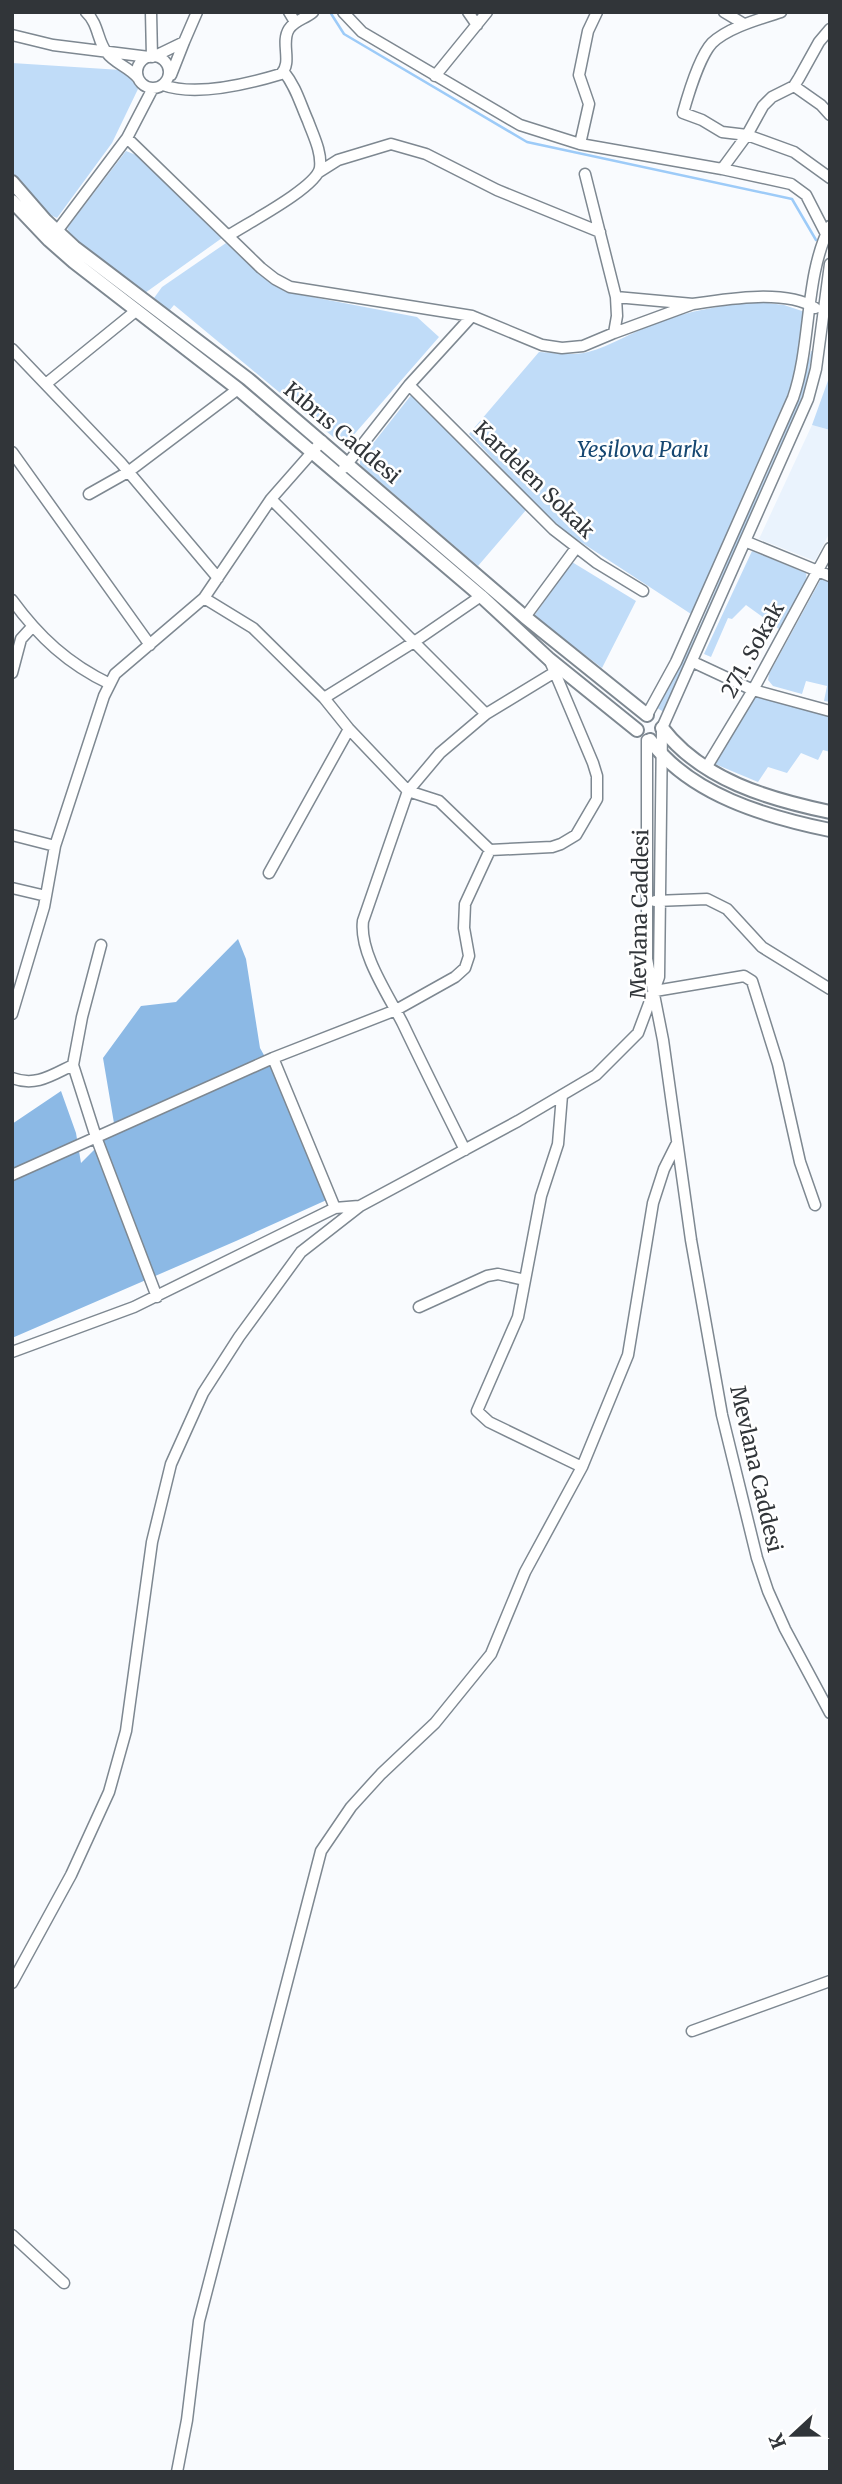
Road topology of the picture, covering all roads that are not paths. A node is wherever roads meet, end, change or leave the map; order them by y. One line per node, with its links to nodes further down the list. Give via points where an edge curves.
1 (151, 12): 19 (street)
2 (197, 12): 17 (street)
3 (289, 12): 12 (street)
4 (313, 12): 12 (street)
5 (343, 12): 21 (street, via 362,32)
6 (468, 12): 13 (street)
7 (487, 12): 13 (street)
8 (597, 12): 28 (street, via 587,31 579,75 589,104)
9 (724, 12): 14 (street)
10 (781, 12): 14 (street)
11 (90, 13): 18 (street)
12 (295, 22): 20 (street, via 286,35)
13 (477, 24): 21 (street)
14 (744, 24): 26 (street, via 712,44 683,113 722,132)
15 (830, 29): 24 (street)
16 (12, 35): 18 (street)
17 (184, 42): 19 (street); 23 (street, via 170,77)
18 (107, 53): 19 (street); 22 (street)
19 (152, 57): 22 (street, via 139,67); 23 (street, via 168,65 169,76)
20 (284, 72): 23 (street, via 200,91); 30 (street, via 294,84 313,134)
21 (435, 76): 28 (street, via 520,125)
22 (140, 81): 23 (street)
23 (161, 85): 27 (street)
24 (794, 86): 25 (street); 26 (street, via 763,106)
25 (830, 115)
26 (747, 135): 29 (street); 32 (street, via 794,152)
27 (127, 138): 36 (street); 38 (street)
28 (580, 144): 29 (street)
29 (722, 169): 35 (street, via 791,184 806,195)
30 (319, 172): 37 (street, via 338,160 391,144 426,154 497,190); 38 (street, via 302,190)
31 (585, 174): 37 (street)
32 (830, 178)
33 (12, 182): 36 (main road, Kıbrıs Caddesi)
34 (12, 201): 43 (main road, via 59,250)
35 (828, 230): 42 (street)
36 (57, 231): 53 (main road, Kıbrıs Caddesi)
37 (600, 232): 40 (street)
38 (228, 236): 44 (street, via 290,287)
39 (830, 264): 45 (street, Mevlana Caddesi, via 825,289)
40 (616, 297): 41 (street); 46 (street)
41 (693, 304): 42 (street, via 755,296); 46 (street)
42 (811, 305): 45 (street); 84 (street, via 793,398 680,654)
43 (137, 310): 50 (street); 52 (main road)
44 (472, 316): 46 (street, via 552,347 583,346); 51 (street)
45 (827, 316): 47 (street, Mevlana Caddesi)
46 (614, 332)
47 (819, 348): 49 (street); 61 (street, Mevlana Caddesi, via 808,399)
48 (12, 349): 50 (street)
49 (830, 351)
50 (47, 383): 57 (street)
51 (409, 385): 56 (street); 62 (street, Kardelen Sokak)
52 (238, 388): 55 (main road); 57 (street)
53 (322, 441): 55 (street); 56 (main road, Kıbrıs Caddesi)
54 (12, 452): 74 (street)
55 (310, 452): 58 (main road); 60 (street)
56 (348, 463): 58 (street); 71 (main road, Kıbrıs Caddesi)
57 (128, 472): 59 (street); 66 (street)
58 (339, 475): 68 (main road)
59 (89, 494)
60 (271, 499): 66 (street); 73 (street)
61 (747, 542): 64 (street); 76 (street, Mevlana Caddesi)
62 (576, 548): 67 (street, Kardelen Sokak); 71 (street)
63 (830, 548): 64 (street, 271. Sokak)
64 (818, 571): 65 (street); 80 (street, 271. Sokak)
65 (830, 576)
66 (218, 578): 69 (street)
67 (643, 591)
68 (481, 596): 73 (street); 75 (main road)
69 (204, 598): 74 (street); 81 (street, via 253,628)
70 (12, 600): 72 (street)
71 (526, 617): 84 (main road, Kıbrıs Caddesi)
72 (32, 627): 78 (street, via 21,639); 79 (street, via 65,659)
73 (414, 642): 81 (street); 83 (street)
74 (150, 645): 79 (street, via 115,674)
75 (549, 659): 77 (street); 87 (main road)
76 (693, 662): 80 (street); 85 (street, Mevlana Caddesi)
77 (555, 672): 83 (street); 96 (street, via 593,763 597,799 576,835 561,844)
78 (12, 673)
79 (110, 684): 95 (street)
80 (753, 690): 82 (street); 90 (street, 271. Sokak)
81 (324, 698): 86 (street)
82 (830, 711)
83 (486, 714): 91 (street, via 440,753)
84 (647, 715): 85 (main road, via 658,718); 87 (main road, via 638,722)
85 (662, 728): 88 (main road); 89 (street, Mevlana Caddesi); 90 (main road)
86 (349, 729): 91 (street); 97 (street)
87 (637, 730): 88 (main road)
88 (649, 740): 89 (main road); 101 (street)
89 (662, 755): 93 (main road, via 687,776 739,803); 100 (street, Mevlana Caddesi)
90 (706, 768): 92 (main road, via 777,800)
91 (408, 791): 96 (street, via 439,801); 105 (street, via 362,927 366,948)
92 (830, 812)
93 (830, 830)
94 (12, 835): 95 (street)
95 (55, 846): 99 (street)
96 (490, 850): 105 (street, via 465,904 463,920 470,956 465,968)
97 (269, 873)
98 (12, 888): 99 (street)
99 (46, 896): 106 (street)
100 (662, 900): 101 (street); 103 (street, via 707,899 727,909 762,947); 104 (street, Mevlana Caddesi)
101 (648, 901): 104 (street, via 647,959)
102 (101, 945): 108 (street)
103 (830, 989)
104 (655, 991): 110 (street, via 638,1033 596,1075); 112 (street, Mevlana Caddesi); 115 (street, via 744,976 752,981)
105 (396, 1010): 107 (street); 113 (street)
106 (12, 1014)
107 (273, 1058): 111 (street); 117 (street)
108 (73, 1065): 109 (street, via 37,1082); 111 (street)
109 (12, 1078)
110 (562, 1095): 113 (street); 118 (street, via 558,1144 541,1196)
111 (96, 1137): 114 (street); 119 (street)
112 (676, 1145): 122 (street, via 653,1203 628,1356); 123 (street, Mevlana Caddesi, via 722,1415 757,1558 785,1629)
113 (465, 1150): 116 (street)
114 (12, 1175)
115 (815, 1205)
116 (360, 1206): 117 (street); 125 (street, via 301,1252 203,1393 171,1464 152,1542 126,1731 109,1791 71,1875)
117 (335, 1208): 119 (street)
118 (525, 1280): 120 (street, via 487,1276); 122 (street, via 518,1317 477,1411 489,1422)
119 (157, 1297): 121 (street)
120 (419, 1307)
121 (12, 1352)
122 (582, 1467): 129 (street, via 525,1572 491,1654 435,1723 351,1807 321,1851 199,2321)
123 (830, 1713)
124 (830, 1982): 126 (street)
125 (12, 1983)
126 (692, 2031)
127 (12, 2235): 128 (street)
128 (64, 2283)
129 (177, 2472)

